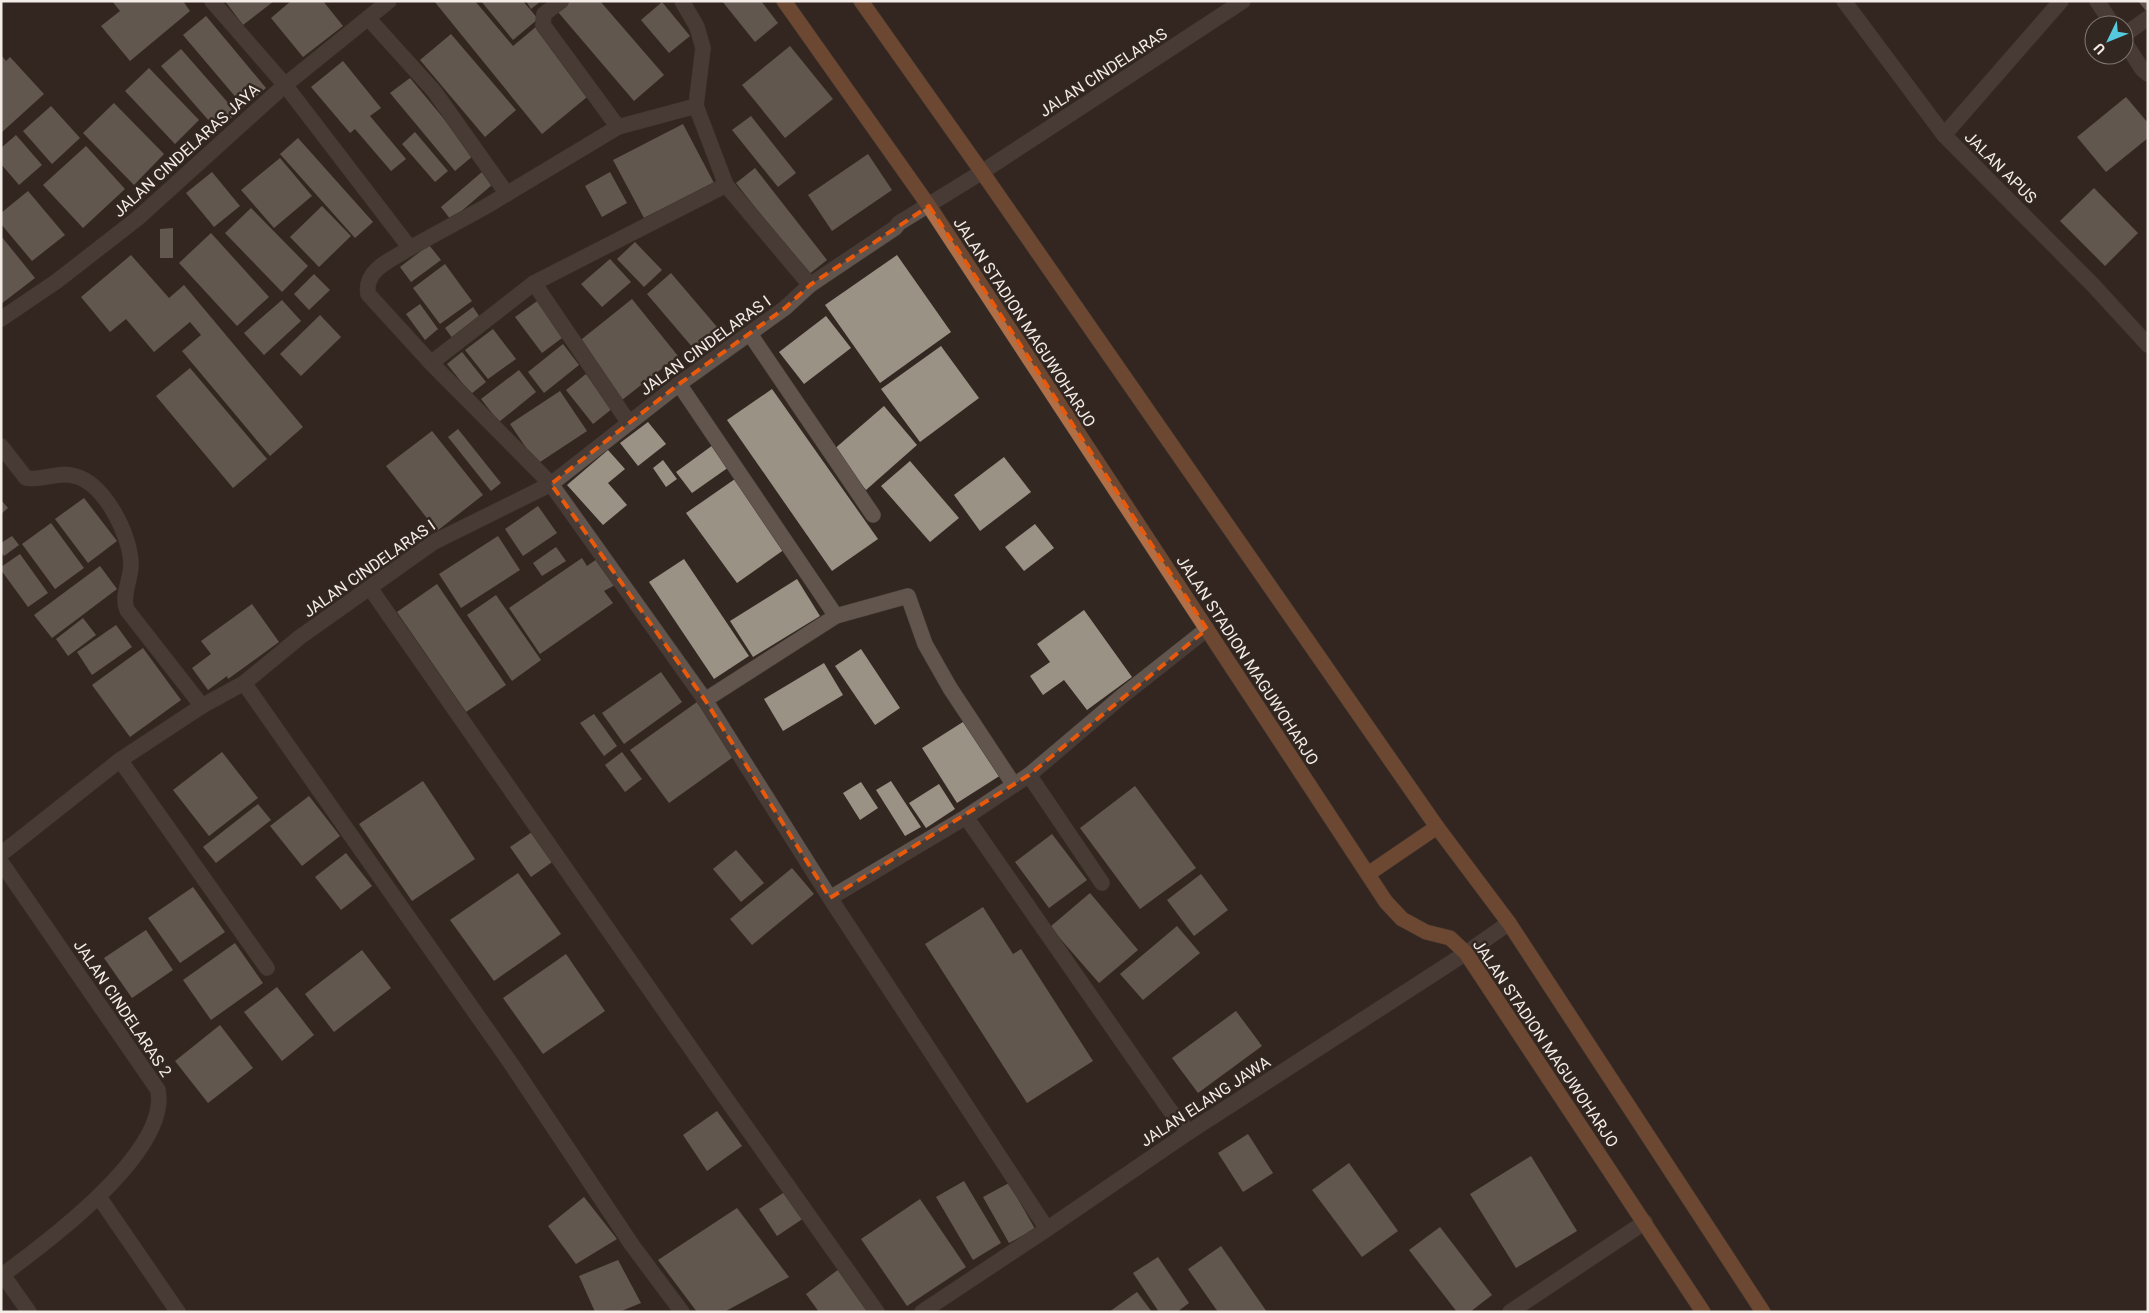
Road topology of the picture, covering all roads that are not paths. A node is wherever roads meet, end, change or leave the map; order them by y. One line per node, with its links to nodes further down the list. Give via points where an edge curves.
1 (212, 1): 17 (street)
2 (561, 1): 19 (street, via 544,14 543,25)
3 (784, 1): 24 (main road, JALAN STADION MAGUWOHARJO)
4 (861, 1): 21 (main road, JALAN STADION MAGUWOHARJO)
5 (1243, 1): 21 (street, JALAN CINDELARAS)
6 (1844, 1): 20 (street, JALAN APUS)
7 (2061, 1): 20 (street)
8 (2097, 1): 11 (street)
9 (388, 2): 12 (street, JALAN CINDELARAS JAYA)
10 (685, 2): 18 (street, via 703,48)
11 (2106, 15)
12 (368, 18): 17 (street, JALAN CINDELARAS JAYA); 23 (street, via 434,91)
13 (2148, 18): 14 (street)
14 (2134, 28)
15 (2134, 57): 16 (street)
16 (2148, 74)
17 (285, 85): 25 (street); 28 (street, JALAN CINDELARAS JAYA, via 138,218 57,281)
18 (696, 106): 19 (street); 22 (street)
19 (618, 127): 23 (street)
20 (1944, 135): 30 (street, JALAN APUS)
21 (982, 172): 24 (street, JALAN CINDELARAS); 47 (main road, JALAN STADION MAGUWOHARJO)
22 (726, 186): 26 (street); 27 (street)
23 (507, 194): 25 (street)
24 (928, 206): 27 (street, JALAN CINDELARAS I); 39 (main road, JALAN STADION MAGUWOHARJO)
25 (410, 248): 31 (street, via 375,271 367,286 368,294)
26 (534, 283): 31 (street); 33 (street)
27 (810, 285): 29 (street, JALAN CINDELARAS I)
28 (1, 318)
29 (750, 334): 32 (street, JALAN CINDELARAS I); 36 (street)
30 (2148, 345)
31 (431, 363): 35 (street)
32 (679, 384): 33 (street, JALAN CINDELARAS I); 38 (street)
33 (629, 423): 35 (street, JALAN CINDELARAS I)
34 (1, 446): 42 (street, via 26,478 35,480 62,474 76,476 90,484 114,512 129,542 131,576 124,604)
35 (551, 484): 37 (street, JALAN CINDELARAS I, via 434,542); 41 (street)
36 (873, 515)
37 (370, 588): 40 (street, JALAN CINDELARAS I, via 300,637); 64 (street)
38 (836, 616): 41 (street); 45 (street, via 908,596 925,644)
39 (1207, 629): 44 (street); 50 (main road, JALAN STADION MAGUWOHARJO)
40 (244, 683): 42 (street, JALAN CINDELARAS I); 63 (street, via 512,1065 632,1245)
41 (705, 700): 52 (street)
42 (202, 706): 43 (street, JALAN CINDELARAS I)
43 (120, 760): 48 (street, JALAN CINDELARAS I); 55 (street)
44 (1029, 775): 45 (street); 51 (street)
45 (1014, 785): 46 (street)
46 (966, 817): 52 (street); 56 (street, via 1169,1109)
47 (1437, 827): 50 (main road); 53 (main road, JALAN STADION MAGUWOHARJO)
48 (1, 854)
49 (1, 862): 57 (street, JALAN CINDELARAS 2, via 158,1090 159,1108 153,1123 116,1180)
50 (1368, 874): 54 (main road, JALAN STADION MAGUWOHARJO, via 1386,902 1402,919 1426,932 1450,938)
51 (1102, 883)
52 (830, 898): 59 (street)
53 (1509, 923): 54 (street, JALAN ELANG JAWA); 68 (main road, JALAN STADION MAGUWOHARJO)
54 (1466, 953): 56 (street, JALAN ELANG JAWA); 58 (main road, JALAN STADION MAGUWOHARJO)
55 (267, 968)
56 (1189, 1132): 59 (street, JALAN ELANG JAWA)
57 (99, 1196): 60 (street, JALAN CINDELARAS 2); 62 (street)
58 (1645, 1222): 66 (street); 67 (main road, JALAN STADION MAGUWOHARJO)
59 (1047, 1229): 65 (street, JALAN ELANG JAWA)
60 (2, 1275): 61 (street)
61 (29, 1312)
62 (178, 1312)
63 (682, 1312)
64 (877, 1312)
65 (922, 1312)
66 (1510, 1312)
67 (1703, 1312)
68 (1764, 1312)

